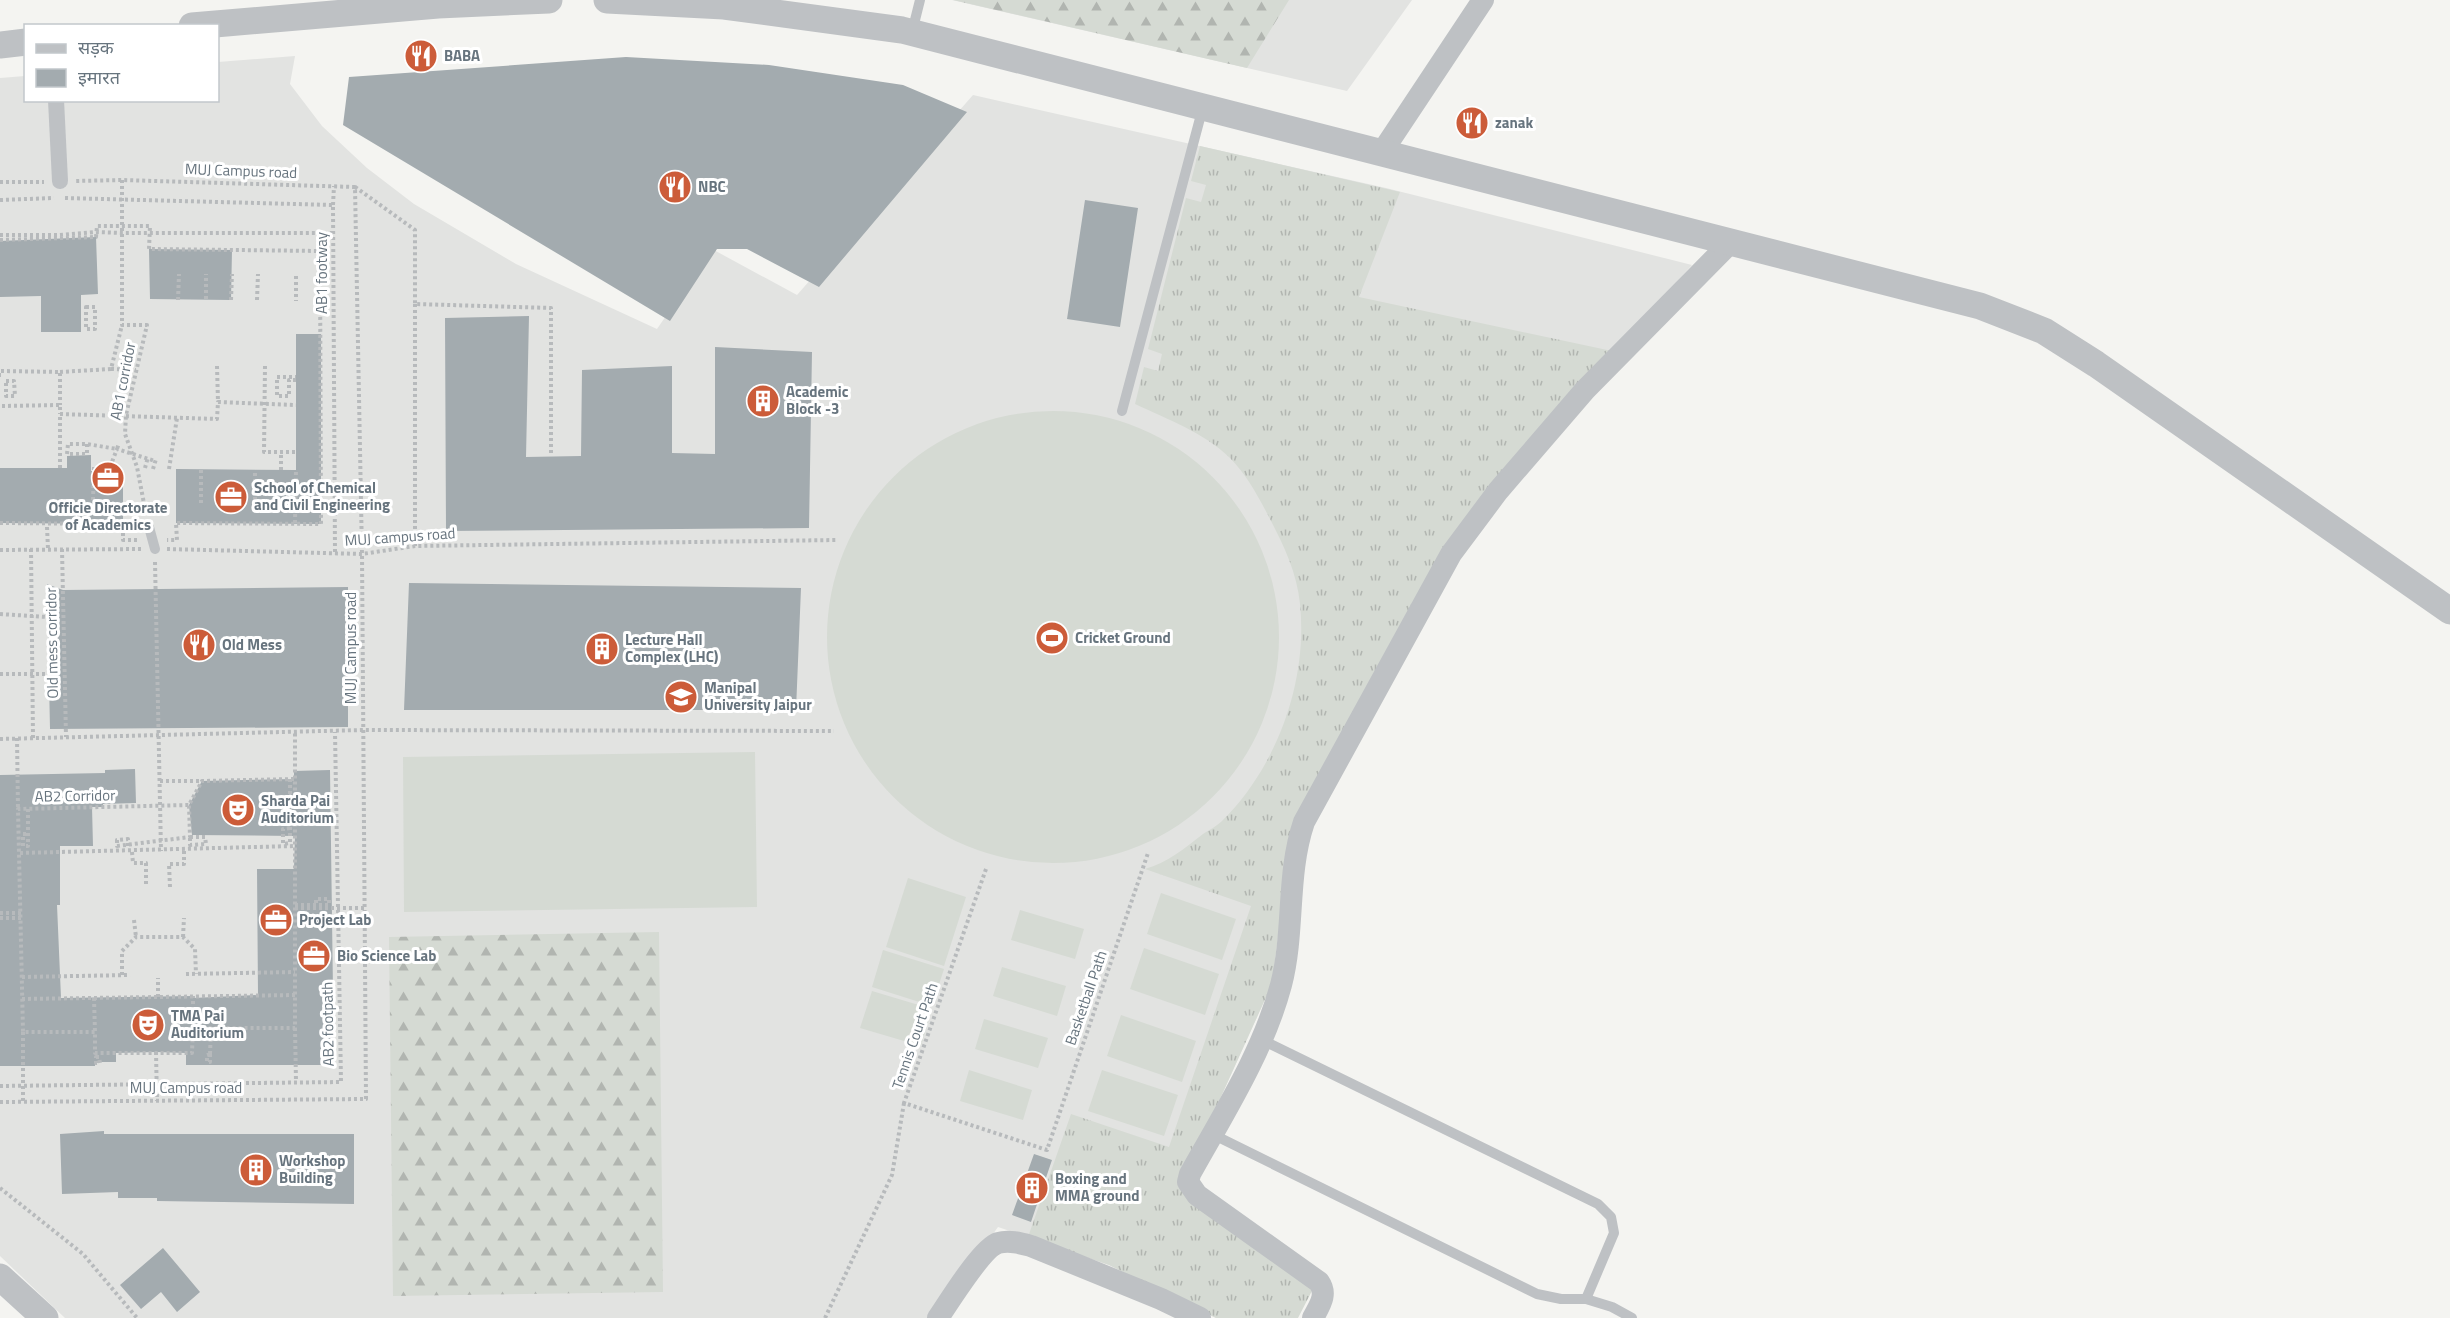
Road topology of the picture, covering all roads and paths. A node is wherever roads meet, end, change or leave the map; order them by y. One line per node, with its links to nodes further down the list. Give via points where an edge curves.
1 (549, 0): 5 (street)
2 (607, 0): 6 (street, via 724,6)
3 (920, 0): 6 (lane)
4 (1483, 0): 11 (street)
5 (215, 24)
6 (912, 32): 10 (street)
7 (24, 42): 8 (street)
8 (0, 45)
9 (56, 102): 13 (street)
10 (1203, 107): 11 (street); 53 (lane)
11 (1382, 152): 26 (street)
12 (122, 180): 13 (path, MUJ Campus road); 15 (path, MUJ Campus road); 17 (path, AB1 corridor)
13 (60, 181): 14 (path, MUJ Campus road)
14 (0, 182)
15 (334, 186): 16 (path, MUJ Campus road); 18 (path, AB1 footway)
16 (355, 187): 37 (path, via 415,230); 89 (path, MUJ Campus road)
17 (122, 198): 18 (path); 19 (path, AB1 corridor)
18 (333, 205): 22 (path, AB1 footway)
19 (122, 226): 20 (path, via 97,226); 21 (path, via 150,226); 23 (path, AB1 corridor)
20 (96, 231): 23 (path); 24 (path); 25 (path, via 96,237)
21 (150, 233): 22 (path); 23 (path); 78 (path, via 149,249 320,251 321,524)
22 (334, 233): 88 (path, AB1 footway)
23 (122, 234): 39 (path, AB1 corridor)
24 (0, 235)
25 (0, 240)
26 (1731, 242): 90 (street, via 1980,306 2044,331); 158 (street, via 1585,390 1498,491 1451,554 1304,822 1292,871 1281,983)
27 (179, 274): 33 (path)
28 (206, 274): 32 (path)
29 (232, 274): 34 (path)
30 (258, 274): 35 (path)
31 (296, 276): 36 (path)
32 (206, 299)
33 (178, 300)
34 (231, 300)
35 (258, 300)
36 (296, 301)
37 (415, 304): 63 (path, via 551,308); 83 (path)
38 (95, 307): 38 (path, via 95,329 86,329 86,307)
39 (123, 325): 42 (path); 43 (path, AB1 corridor, via 147,325)
40 (218, 366): 48 (path)
41 (265, 366): 49 (path)
42 (111, 369): 43 (path); 44 (path)
43 (136, 370): 55 (path, AB1 corridor)
44 (60, 372): 45 (path); 50 (path)
45 (1, 374)
46 (296, 378): 46 (path, via 277,377 276,396 289,396 289,380)
47 (4, 397): 47 (path, via 15,396 14,381 6,381)
48 (218, 402): 49 (path); 56 (path, via 218,419)
49 (265, 404): 51 (path); 60 (path, via 264,452)
50 (60, 405): 52 (path); 54 (path)
51 (296, 405)
52 (2, 406)
53 (1122, 411)
54 (60, 414): 55 (path); 66 (path)
55 (126, 415): 56 (path); 80 (path, AB1 corridor, via 125,434 137,467)
56 (177, 418): 70 (path)
57 (119, 443): 59 (path)
58 (87, 444): 58 (path, via 68,444 67,454 87,454); 59 (path)
59 (117, 449): 65 (path); 68 (path, via 156,459)
60 (281, 452): 61 (path); 72 (path)
61 (296, 452)
62 (148, 456): 67 (path)
63 (551, 456)
64 (94, 467): 74 (path)
65 (110, 467)
66 (60, 468)
67 (145, 468)
68 (153, 469)
69 (201, 469): 76 (path)
70 (169, 470)
71 (255, 470): 75 (path)
72 (281, 470)
73 (296, 470): 78 (path)
74 (93, 500)
75 (255, 500)
76 (201, 503)
77 (0, 523): 82 (path, via 123,524 123,540)
78 (295, 524): 82 (path, via 176,522 177,540)
79 (47, 527): 85 (path)
80 (148, 527): 82 (lane)
81 (837, 540): 83 (path, MUJ campus road)
82 (153, 545): 86 (path, MUJ campus road); 88 (path, MUJ campus road); 99 (path)
83 (415, 546): 89 (path, MUJ campus road)
84 (31, 549): 85 (path, MUJ campus road); 87 (path, MUJ campus road); 102 (path)
85 (48, 549): 86 (path, MUJ campus road)
86 (62, 549): 100 (path, Old mess corridor)
87 (0, 550)
88 (335, 553): 89 (path, MUJ campus road)
89 (362, 555): 95 (path, MUJ Campus road)
90 (2450, 611)
91 (0, 614): 92 (path)
92 (47, 617)
93 (0, 674): 94 (path)
94 (48, 674)
95 (363, 730): 96 (path); 97 (path); 131 (path, MUJ Campus road)
96 (834, 731)
97 (335, 732): 98 (path); 130 (path, AB2 footpath)
98 (295, 733): 99 (path); 104 (path)
99 (159, 736): 100 (path); 106 (path)
100 (66, 737): 102 (path)
101 (17, 738): 102 (path); 103 (path); 109 (path)
102 (33, 738)
103 (0, 739)
104 (292, 779): 105 (path); 112 (path)
105 (202, 781): 106 (path); 107 (path)
106 (160, 782): 108 (path)
107 (189, 805): 108 (path, AB2 Corridor); 117 (path, via 190,837)
108 (161, 806): 110 (path, AB2 Corridor); 117 (path)
109 (18, 809): 110 (path, AB2 Corridor); 113 (path, AB2 Corridor)
110 (28, 809): 114 (path)
111 (280, 820): 112 (path)
112 (292, 820): 115 (path); 119 (path)
113 (19, 827): 114 (path); 123 (path, AB2 Corridor)
114 (28, 827): 116 (path)
115 (290, 828)
116 (28, 834)
117 (162, 840): 118 (path); 121 (path)
118 (128, 846)
119 (295, 846): 120 (path); 129 (path)
120 (184, 850): 121 (path); 127 (path, via 184,864 169,864)
121 (161, 851): 122 (path)
122 (132, 852): 123 (path); 126 (path, via 133,863 146,863)
123 (20, 853): 133 (path, AB2 Corridor)
124 (1148, 853): 170 (path, Basketball Path)
125 (986, 869): 168 (path, Tennis Court Path)
126 (146, 887)
127 (170, 887)
128 (316, 905): 129 (path)
129 (295, 907): 130 (path); 139 (path)
130 (338, 908): 131 (path); 161 (path, AB2 footpath, via 342,1082)
131 (364, 908): 166 (path, MUJ Campus road, via 366,1099)
132 (0, 913): 133 (path)
133 (22, 915): 134 (path); 144 (path, AB2 Corridor)
134 (0, 918)
135 (184, 918): 138 (path)
136 (134, 920): 137 (path)
137 (136, 937): 138 (path); 142 (path, via 122,951)
138 (183, 937): 141 (path, via 195,949)
139 (295, 972): 141 (path); 146 (path)
140 (186, 974): 141 (path)
141 (196, 974)
142 (122, 975): 143 (path); 144 (path)
143 (130, 975)
144 (22, 977): 150 (path, AB2 Corridor)
145 (158, 978): 148 (path)
146 (295, 995): 147 (path); 154 (path)
147 (193, 996): 148 (path); 153 (path)
148 (158, 997): 149 (path)
149 (94, 998): 150 (path); 151 (path)
150 (22, 999): 156 (path, AB2 Corridor)
151 (95, 1023): 152 (path); 157 (path)
152 (103, 1023)
153 (193, 1028): 155 (path); 159 (path, via 192,1053)
154 (295, 1028): 155 (path); 161 (path)
155 (211, 1029): 160 (path)
156 (23, 1032): 157 (path); 164 (path, AB2 Corridor)
157 (95, 1032): 159 (path, via 95,1053 99,1055)
158 (1262, 1040): 169 (street); 173 (lane, via 1598,1204 1611,1217 1614,1233)
159 (156, 1052): 162 (path)
160 (210, 1054)
161 (296, 1082): 162 (path, AB2 footpath)
162 (157, 1084): 164 (path, AB2 footpath); 166 (path)
163 (0, 1086): 164 (path, AB2 footpath)
164 (23, 1086): 165 (path, AB2 Corridor)
165 (23, 1101): 166 (path, MUJ Campus road); 167 (path, MUJ Campus road)
166 (157, 1101)
167 (0, 1102)
168 (904, 1103): 170 (path, Tennis Court Path); 176 (path, via 892,1175)
169 (1212, 1134): 173 (lane, via 1537,1294); 179 (street, via 1190,1174 1191,1189 1319,1282 1324,1288 1323,1298)
170 (1047, 1150)
171 (0, 1188): 175 (path, via 83,1254)
172 (0, 1277): 174 (street)
173 (1586, 1299): 180 (lane)
174 (45, 1318)
175 (137, 1318)
176 (825, 1318)
177 (938, 1318): 178 (street, via 981,1257 995,1244 1011,1242 1031,1246)
178 (1200, 1318)
179 (1312, 1318)
180 (1632, 1318)

